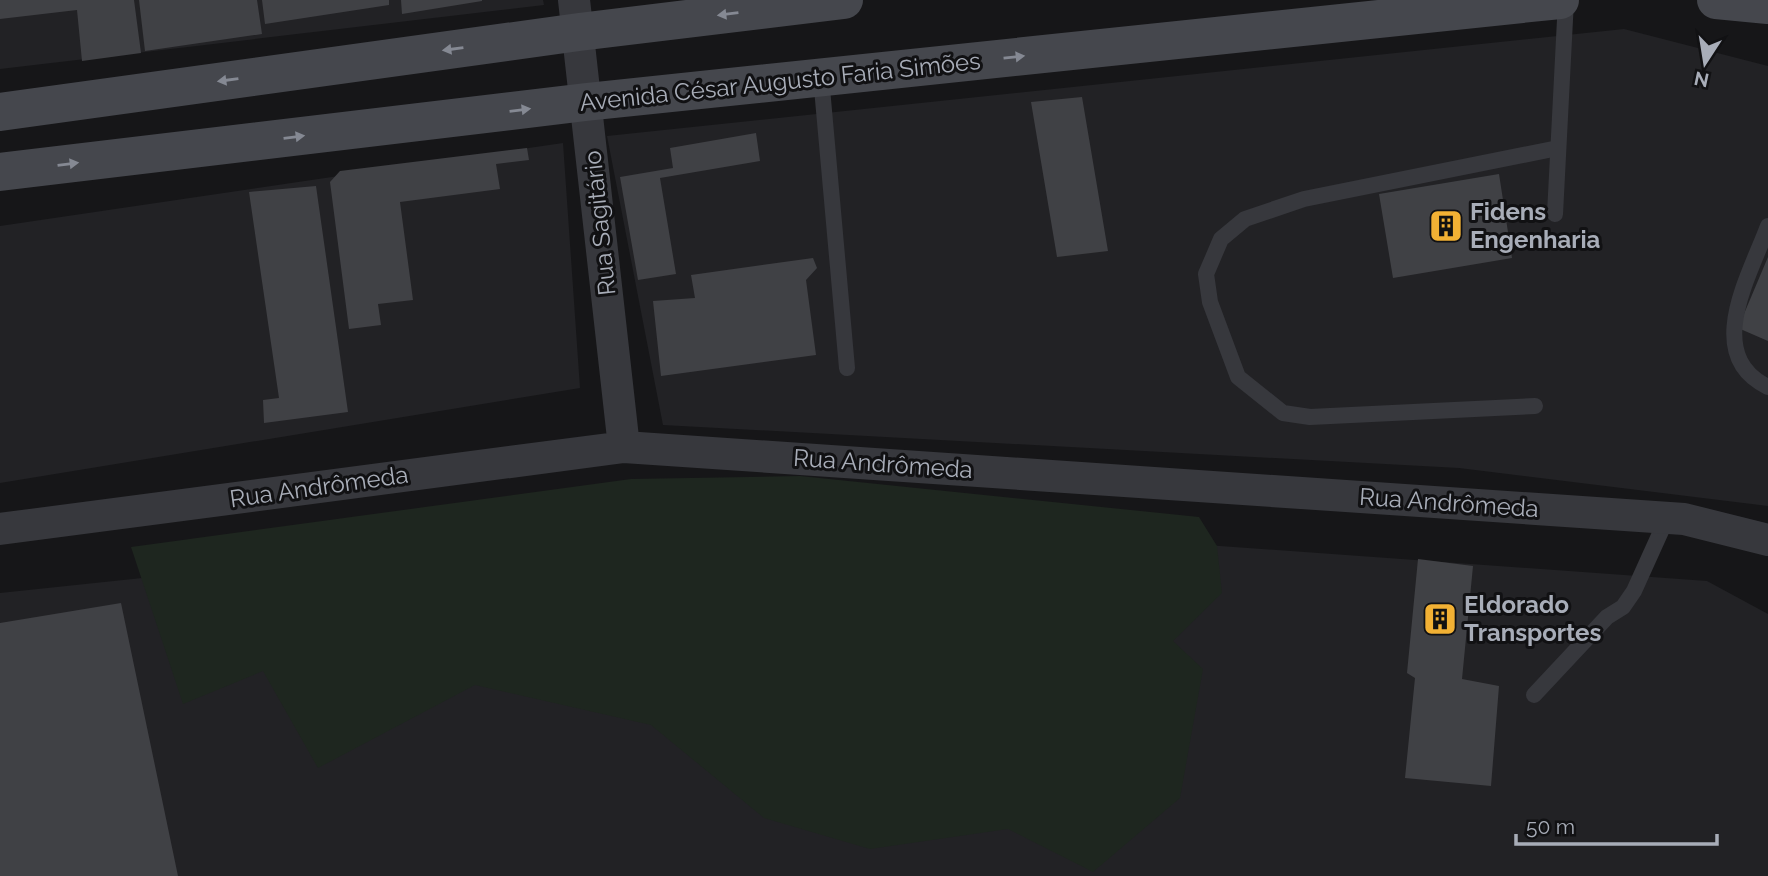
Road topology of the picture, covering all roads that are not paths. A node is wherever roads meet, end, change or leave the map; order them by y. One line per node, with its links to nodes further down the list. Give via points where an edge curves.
1 (844, 0): 6 (street, one-way to 6)
2 (1560, 0): 7 (street, Avenida César Augusto Faria Simões, one-way to 2)
3 (1566, 0): 10 (lane)
4 (1716, 0): 5 (street)
5 (1765, 3)
6 (576, 16): 8 (street, Rua Sagitário); 9 (street, one-way to 9)
7 (821, 77): 8 (street, Avenida César Augusto Faria Simões); 14 (lane)
8 (586, 103): 11 (street, Avenida César Augusto Faria Simões, one-way to 8); 17 (street, Rua Sagitário)
9 (0, 112)
10 (1559, 148): 12 (lane); 16 (lane, via 1304,199 1245,219 1221,239 1206,274 1210,302 1238,377 1283,413 1310,417)
11 (0, 172)
12 (1555, 214)
13 (1768, 226): 15 (lane, via 1733,319 1734,348 1752,380)
14 (847, 368)
15 (1768, 387)
16 (1535, 406)
17 (624, 447): 18 (street, Rua Andrômeda); 19 (street, Rua Andrômeda)
18 (1667, 518): 20 (street, Rua Andrômeda); 21 (lane, via 1623,607 1607,617)
19 (0, 530)
20 (1768, 540)
21 (1534, 695)

